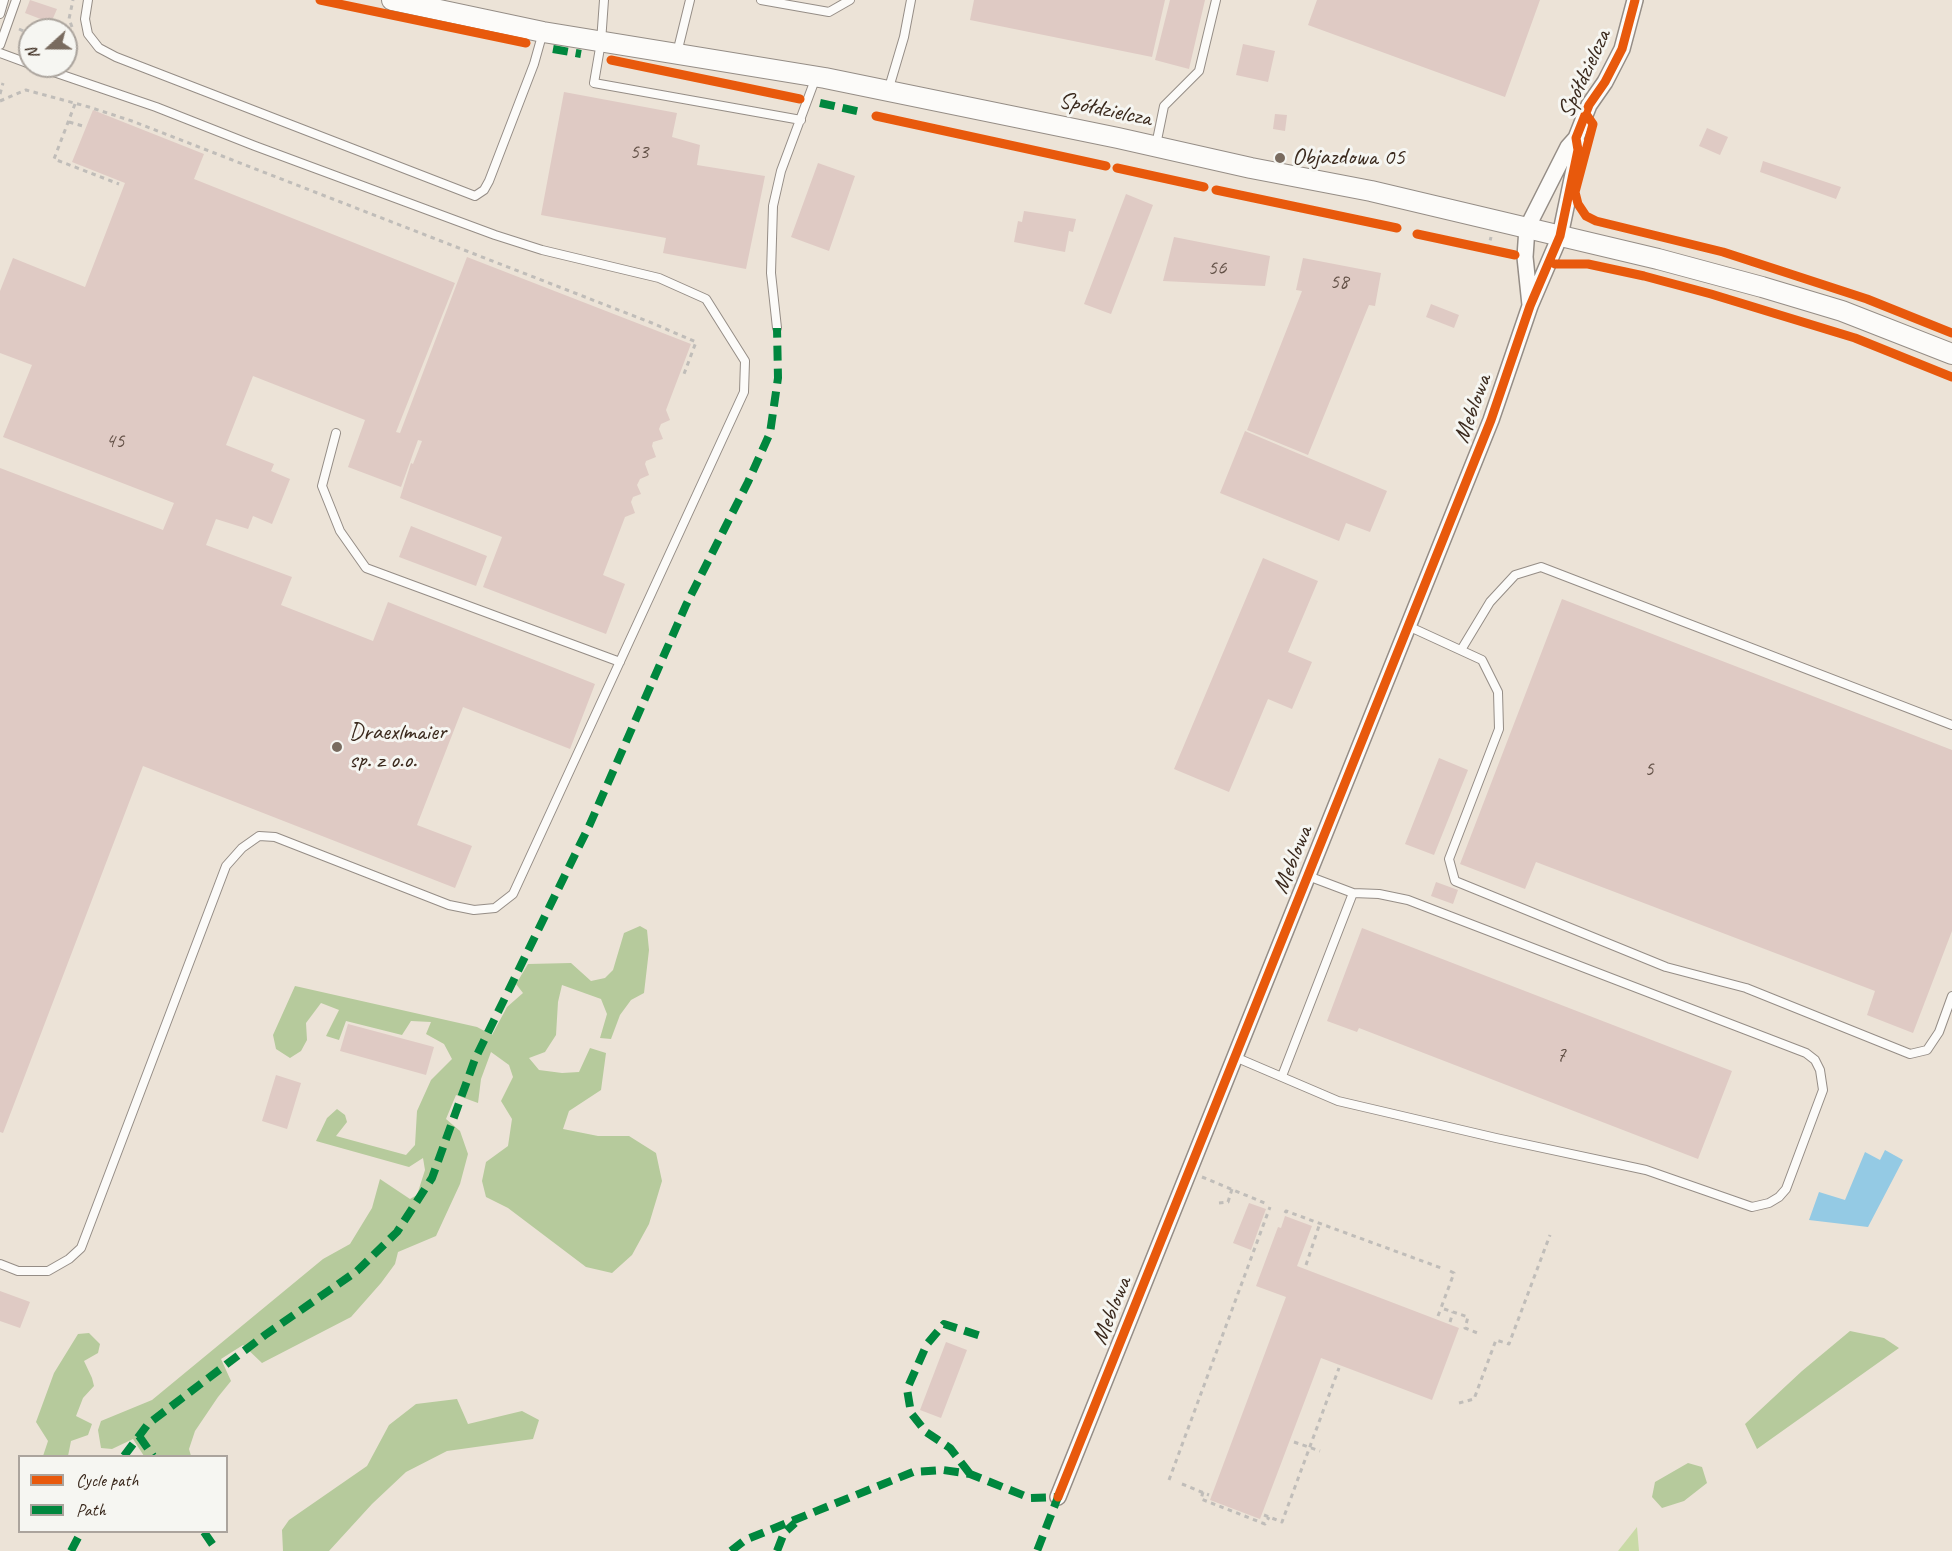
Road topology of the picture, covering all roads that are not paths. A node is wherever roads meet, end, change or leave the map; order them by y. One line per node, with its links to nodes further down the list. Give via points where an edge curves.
1 (4, 0): 12 (lane)
2 (16, 0): 15 (lane)
3 (88, 0): 13 (lane, via 88,34 99,48 116,57 475,196 489,181)
4 (392, 0): 13 (street, Spółdzielcza)
5 (604, 0): 14 (lane)
6 (690, 0): 17 (lane)
7 (761, 0): 8 (lane, via 829,12)
8 (850, 0)
9 (911, 0): 21 (lane)
10 (1216, 0): 24 (lane, via 1199,71 1164,106)
11 (1635, 0): 23 (street, Spółdzielcza, via 1622,49 1589,105)
12 (0, 14)
13 (543, 32): 14 (street, Spółdzielcza)
14 (601, 42): 17 (street, Spółdzielcza); 22 (lane, via 594,83)
15 (0, 45)
16 (0, 53): 18 (lane)
17 (676, 54): 19 (street, Spółdzielcza)
18 (18, 60)
19 (816, 77): 21 (street, Spółdzielcza); 22 (lane)
20 (71, 78): 33 (lane, via 495,235 659,278 706,298 745,361 744,392)
21 (888, 91): 24 (street, Spółdzielcza)
22 (801, 120): 28 (lane, via 781,171 773,206 771,273)
23 (1576, 138): 25 (street); 26 (street, Spółdzielcza, via 1578,150)
24 (1155, 146): 25 (street, Spółdzielcza)
25 (1527, 228): 26 (street, Spółdzielcza); 27 (street, via 1525,257)
26 (1560, 236): 27 (street, Meblowa); 29 (street, via 1773,290 1842,311)
27 (1530, 306): 31 (street, Meblowa, via 1491,420)
28 (777, 328)
29 (1952, 354)
30 (336, 432): 33 (lane, via 322,486 340,531 366,568)
31 (1408, 626): 32 (lane); 35 (street, Meblowa)
32 (1461, 650): 34 (lane, via 1490,602 1515,575 1541,567); 37 (lane, via 1482,660 1498,692 1500,729 1449,859 1455,881 1666,967 1746,988 1910,1054 1927,1050 1939,1032)
33 (620, 662): 40 (lane, via 513,894 495,908 474,910 449,905 275,837 260,836 242,848 226,866 81,1248 48,1271 18,1271)
34 (1952, 724)
35 (1308, 876): 36 (lane); 38 (street, Meblowa)
36 (1353, 893): 39 (lane); 39 (lane, via 1408,900 1806,1053 1820,1070 1823,1090 1786,1189 1770,1203 1752,1207 1646,1170 1355,1106)
37 (1952, 996)
38 (1235, 1057): 39 (lane); 41 (street, Meblowa)
39 (1282, 1076)
40 (0, 1263)
41 (1058, 1497)

